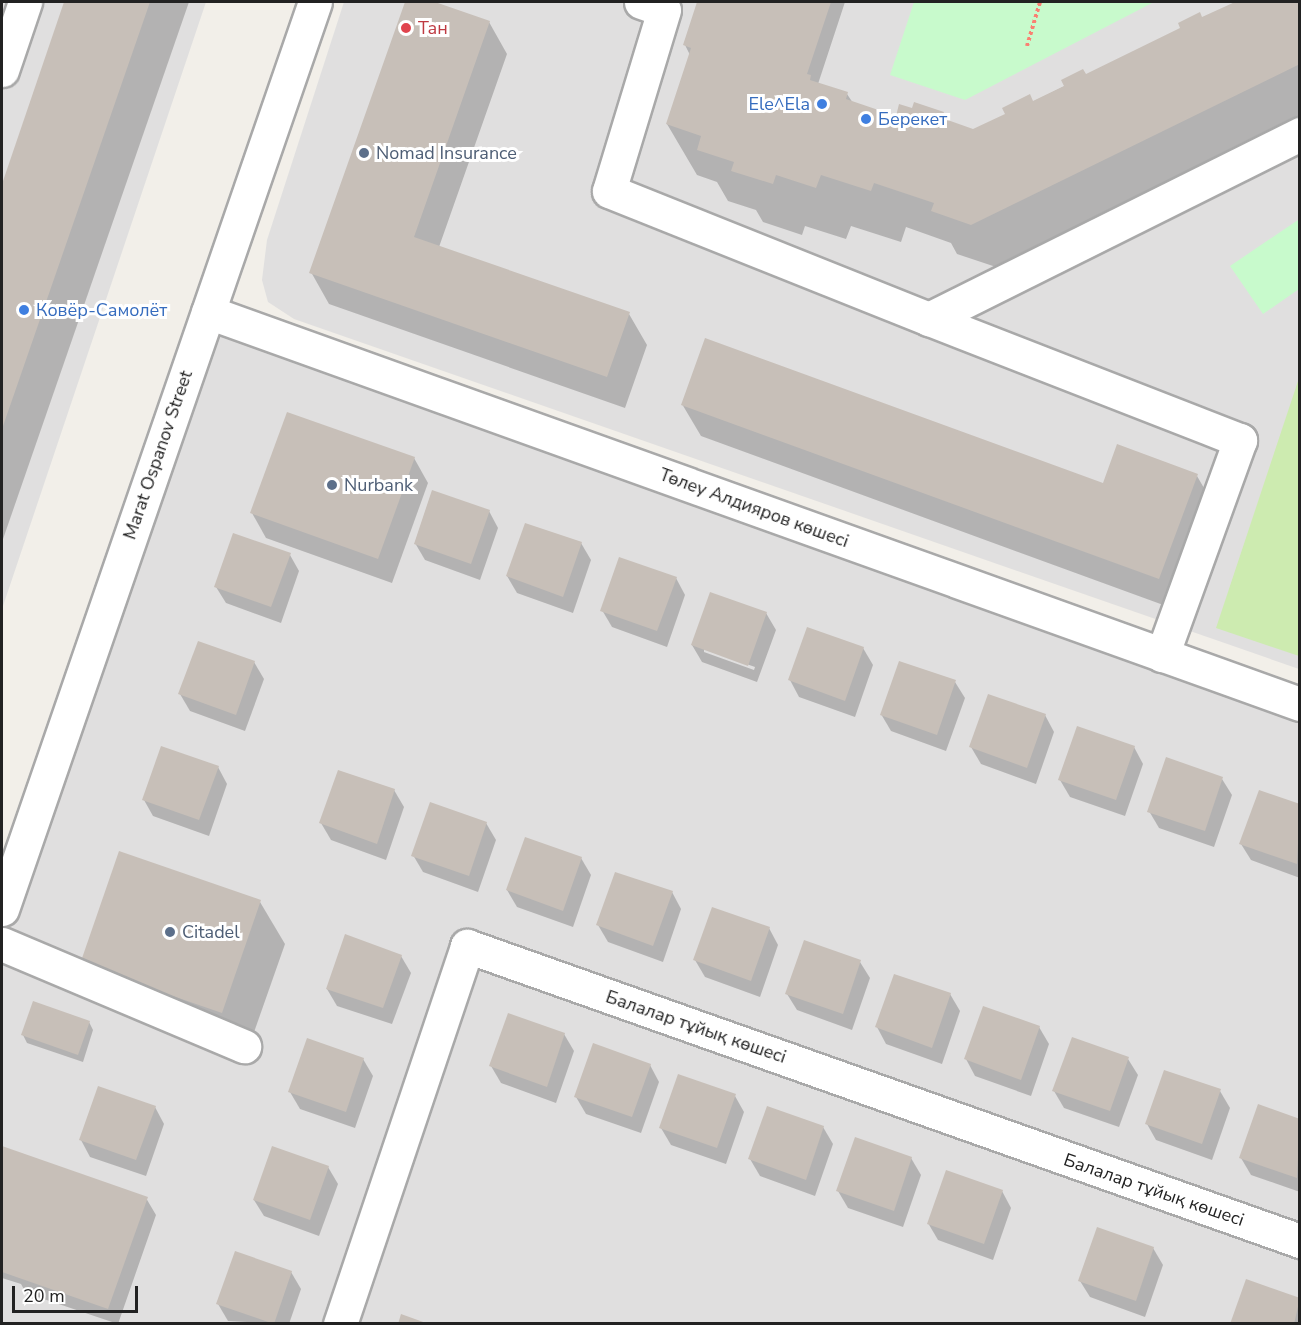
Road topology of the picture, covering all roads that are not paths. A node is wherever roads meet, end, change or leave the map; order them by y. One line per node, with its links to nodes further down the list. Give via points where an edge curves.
1 (25, 2): 4 (street)
2 (315, 2): 6 (street, Marat Ospanov Street)
3 (641, 2): 7 (street, via 664,10 609,191)
4 (2, 70)
5 (1299, 134): 7 (street)
6 (208, 312): 8 (street, Төлеу Алдияров көшесі); 10 (street, Marat Ospanov Street)
7 (929, 319): 8 (street, via 1240,440)
8 (1162, 654): 9 (street, Төлеу Алдияров көшесі)
9 (1299, 704)
10 (2, 909)
11 (2, 945): 12 (street)
12 (244, 1046)
13 (1299, 1241): 14 (street, Балалар тұйық көшесі, via 467,946)
14 (340, 1323)

